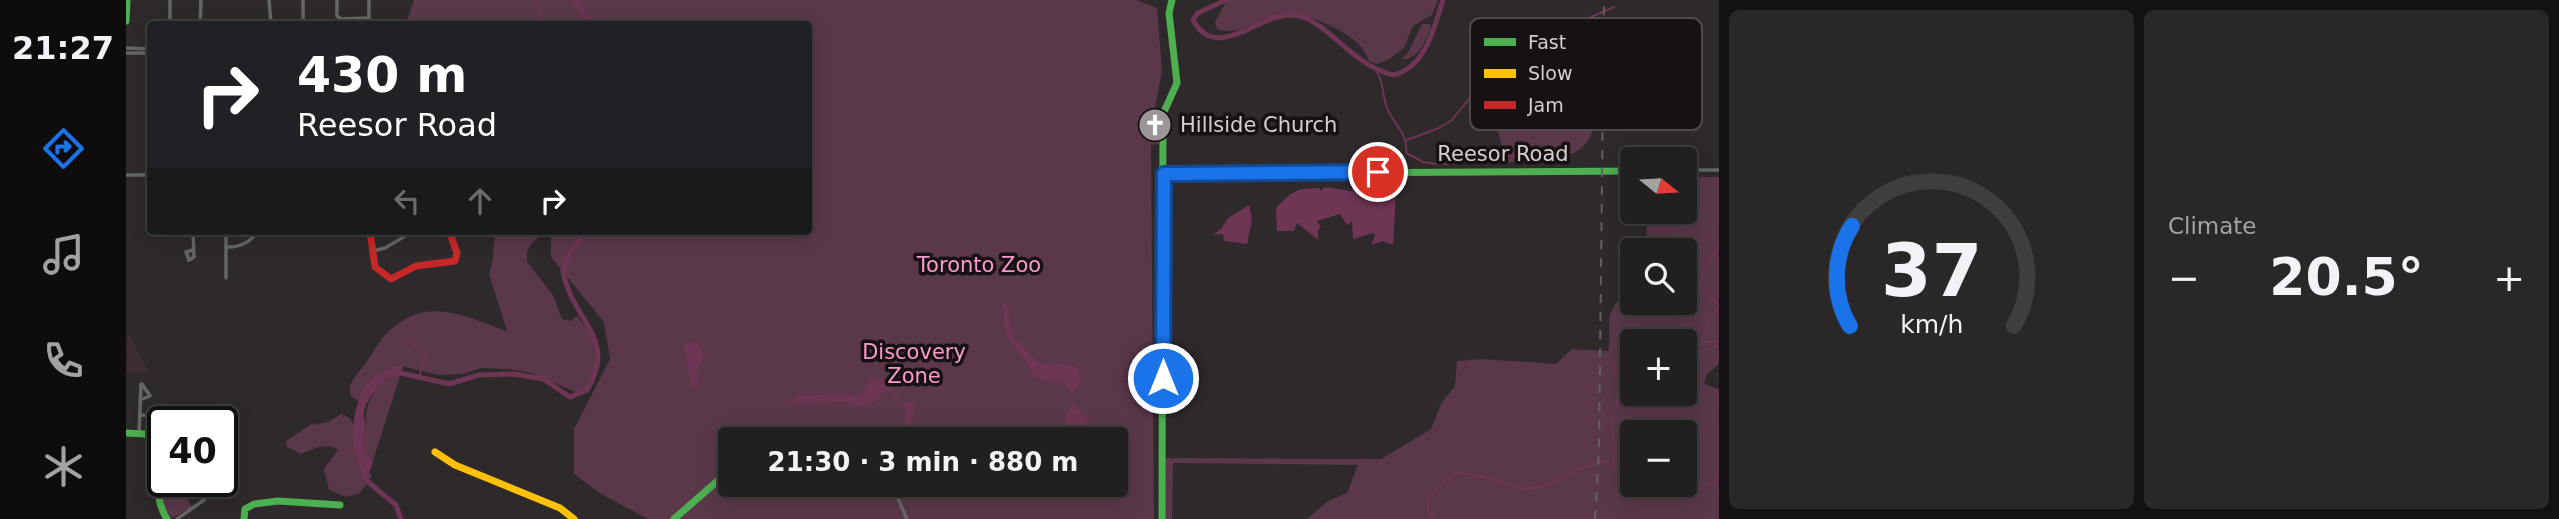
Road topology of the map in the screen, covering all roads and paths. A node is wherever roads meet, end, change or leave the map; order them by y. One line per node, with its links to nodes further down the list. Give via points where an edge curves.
1 (127, 0): 10 (street)
2 (170, 0): 11 (street)
3 (201, 0): 12 (street)
4 (270, 0): 13 (street)
5 (303, 0): 14 (street)
6 (337, 0): 9 (street, via 341,19)
7 (369, 0): 9 (street)
8 (1172, 0): 20 (street, via 1169,13 1177,83 1163,114)
9 (369, 18)
10 (126, 21)
11 (170, 21)
12 (200, 21)
13 (271, 21)
14 (303, 21)
15 (126, 51): 16 (street)
16 (147, 51)
17 (1698, 170): 18 (street)
18 (1719, 170)
19 (1620, 171): 20 (street, Reesor Road)
20 (1164, 174): 49 (street)
21 (126, 175): 22 (street)
22 (147, 175)
23 (193, 235): 30 (street)
24 (226, 235): 29 (street)
25 (256, 235): 29 (street, via 236,247)
26 (370, 235): 31 (street)
27 (403, 235): 31 (street)
28 (450, 235): 31 (street, via 455,261 416,266 391,279 375,267)
29 (226, 247): 32 (street)
30 (194, 250)
31 (372, 251)
32 (226, 278)
33 (140, 400): 34 (street)
34 (140, 415): 35 (street); 37 (street)
35 (147, 415)
36 (126, 433): 37 (street)
37 (139, 434): 44 (street, via 150,436 157,445 156,503)
38 (435, 452): 47 (street)
39 (718, 481): 43 (street)
40 (202, 497): 45 (street)
41 (897, 497): 48 (street)
42 (340, 505): 46 (street, via 273,500 244,509)
43 (676, 518)
44 (167, 519)
45 (177, 519)
46 (244, 519)
47 (574, 519)
48 (907, 519)
49 (1162, 519)

